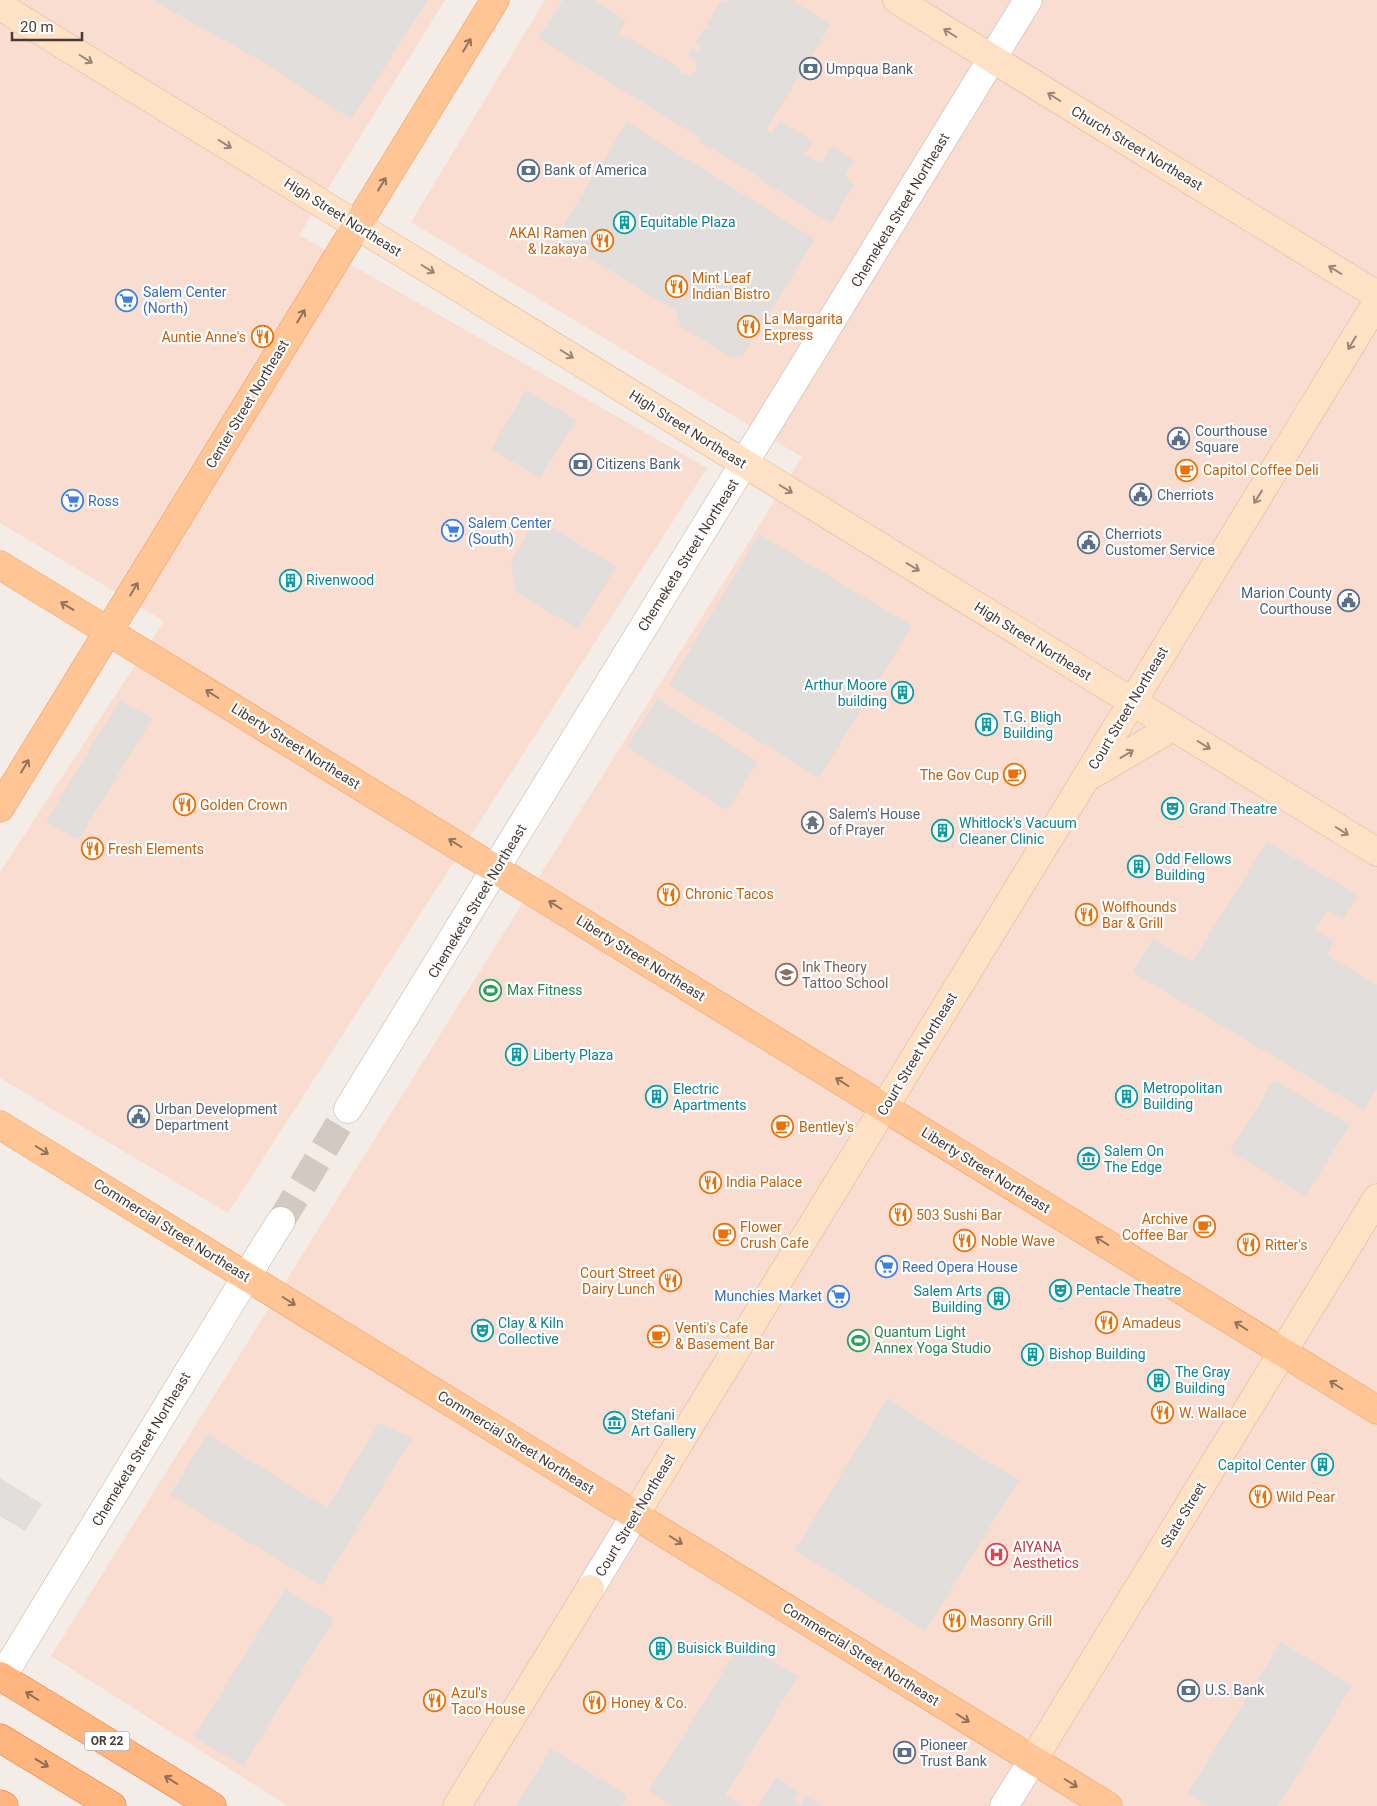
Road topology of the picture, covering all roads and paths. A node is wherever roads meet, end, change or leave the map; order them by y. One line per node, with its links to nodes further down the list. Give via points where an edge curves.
1 (495, 0): 6 (main road, Center Street Northeast, one-way to 1)
2 (897, 0): 5 (main road, Church Street Northeast, one-way to 2)
3 (1028, 0): 5 (street, Chemeketa Street Northeast)
4 (0, 6): 6 (main road, High Street Northeast, one-way to 6)
5 (992, 58): 7 (main road, Church Street Northeast, one-way to 5); 9 (street, Chemeketa Street Northeast)
6 (357, 225): 9 (main road, High Street Northeast, one-way to 9); 11 (main road, Center Street Northeast, one-way to 6)
7 (1377, 295)
8 (1377, 302): 12 (main road, Court Street Northeast, one-way to 12)
9 (744, 464): 12 (main road, High Street Northeast, one-way to 12); 17 (street, Chemeketa Street Northeast)
10 (0, 565): 11 (main road, Liberty Street Northeast, one-way to 10)
11 (109, 631): 15 (main road, Center Street Northeast, one-way to 11); 17 (main road, Liberty Street Northeast, one-way to 11)
12 (1132, 702): 13 (main road, High Street Northeast); 14 (main road, Court Street Northeast)
13 (1174, 727): 14 (main road, one-way to 13); 16 (main road, High Street Northeast, one-way to 16)
14 (1085, 779): 18 (main road, Court Street Northeast)
15 (0, 808)
16 (1377, 852)
17 (496, 869): 18 (main road, Liberty Street Northeast, one-way to 17); 19 (street, Chemeketa Street Northeast)
18 (884, 1108): 24 (main road, Liberty Street Northeast, one-way to 18); 26 (main road, Court Street Northeast)
19 (348, 1110)
20 (0, 1125): 23 (main road, Commercial Street Northeast, one-way to 23)
21 (1377, 1198): 24 (main road, State Street)
22 (274, 1232): 23 (street, Chemeketa Street Northeast)
23 (247, 1276): 26 (main road, Commercial Street Northeast, one-way to 26); 28 (street, Chemeketa Street Northeast)
24 (1282, 1352): 25 (main road, Liberty Street Northeast, one-way to 24); 30 (main road, State Street)
25 (1377, 1410)
26 (635, 1515): 27 (street, Court Street Northeast); 30 (main road, Commercial Street Northeast, one-way to 30)
27 (590, 1589): 35 (main road, Court Street Northeast)
28 (1, 1676): 34 (highway, OR 22, one-way to 28)
29 (0, 1738): 33 (highway, one-way to 33)
30 (1033, 1760): 36 (street, State Street); 37 (main road, Commercial Street Northeast, one-way to 37)
31 (0, 1804): 32 (highway)
32 (4, 1806)
33 (112, 1806)
34 (212, 1806)
35 (457, 1806)
36 (1004, 1806)
37 (1108, 1806)

